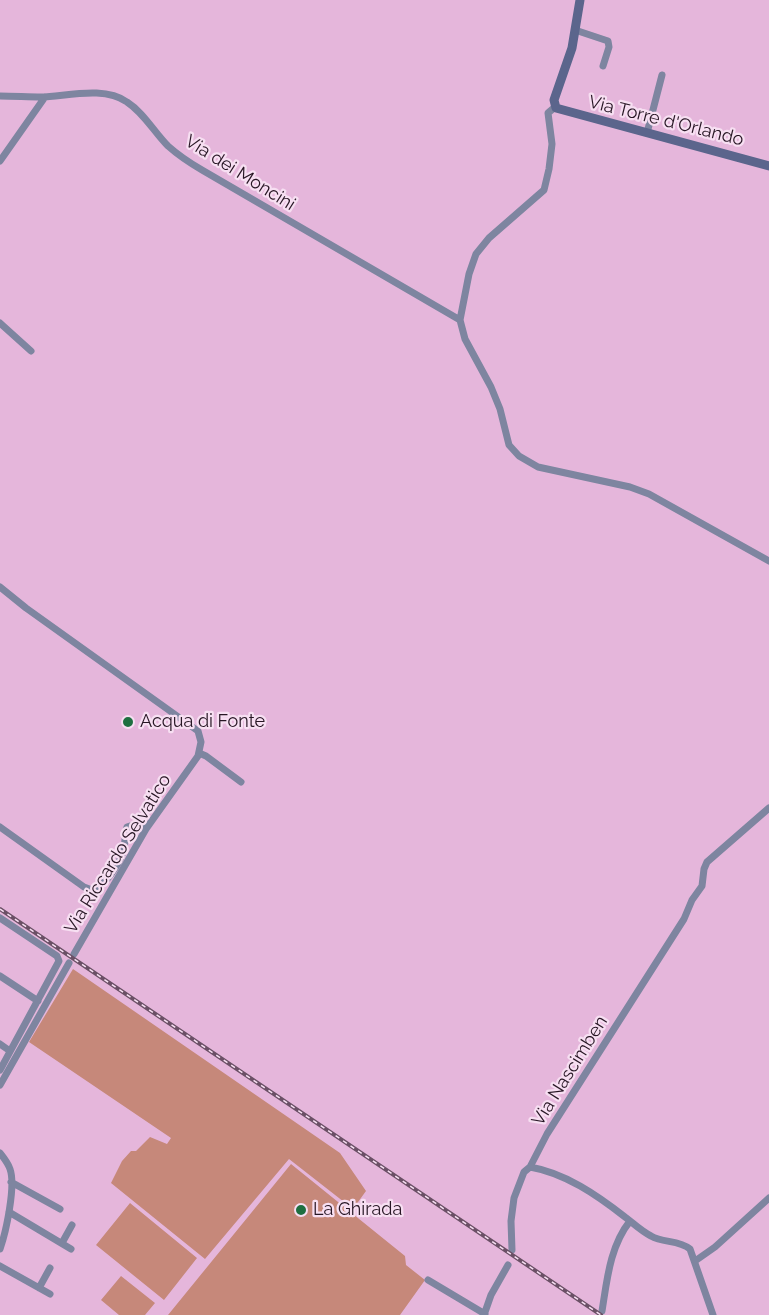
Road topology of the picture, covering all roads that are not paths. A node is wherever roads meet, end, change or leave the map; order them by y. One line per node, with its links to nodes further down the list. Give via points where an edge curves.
1 (580, 0): 2 (street)
2 (575, 30): 3 (street, via 608,41); 7 (street)
3 (603, 66)
4 (662, 75): 8 (street)
5 (0, 96): 6 (street, Via dei Moncini)
6 (45, 97): 9 (street); 11 (street, Via dei Moncini, via 92,94 126,101 168,146 202,170)
7 (552, 110): 8 (street, Via Torre d'Orlando); 11 (street, via 552,144 544,190 476,254)
8 (647, 133): 10 (street, Via Torre d'Orlando)
9 (0, 161)
10 (769, 166)
11 (460, 320): 14 (street, via 465,339 500,409 509,445 519,456 538,467 649,494)
12 (0, 323): 13 (street)
13 (31, 351)
14 (769, 561)
15 (0, 587): 16 (street, via 198,731)
16 (199, 753): 17 (street); 20 (street, Via Riccardo Selvatico)
17 (241, 782)
18 (769, 808): 31 (street, Via Nascimben, via 707,862 702,886 684,919)
19 (0, 827): 20 (street, via 92,890 100,886 121,857 127,827 135,824)
20 (146, 829): 22 (street, Via Riccardo Selvatico)
21 (0, 918): 25 (street, Via Riccardo Selvatico, via 59,958)
22 (74, 954)
23 (69, 963): 29 (street)
24 (0, 976): 25 (street)
25 (38, 1001): 27 (street, Via Riccardo Selvatico)
26 (0, 1044): 27 (street)
27 (10, 1051): 28 (street, Via Riccardo Selvatico)
28 (0, 1070)
29 (0, 1085)
30 (0, 1154): 32 (street, via 10,1168)
31 (530, 1167): 36 (street, via 556,1173); 41 (street, Via Nascimben, via 524,1172 514,1198)
32 (11, 1182): 34 (street); 35 (street)
33 (769, 1198): 42 (street)
34 (60, 1209)
35 (9, 1212): 38 (street); 40 (street)
36 (630, 1221): 42 (street, via 654,1238 686,1246); 49 (street, via 612,1256)
37 (72, 1225): 38 (street)
38 (62, 1243): 39 (street)
39 (71, 1248)
40 (0, 1249)
41 (512, 1250)
42 (695, 1261): 51 (street)
43 (508, 1265): 50 (street)
44 (0, 1266): 47 (street)
45 (50, 1268): 47 (street)
46 (428, 1280): 50 (street)
47 (39, 1288): 48 (street)
48 (51, 1294)
49 (602, 1311)
50 (484, 1315)
51 (713, 1315)

